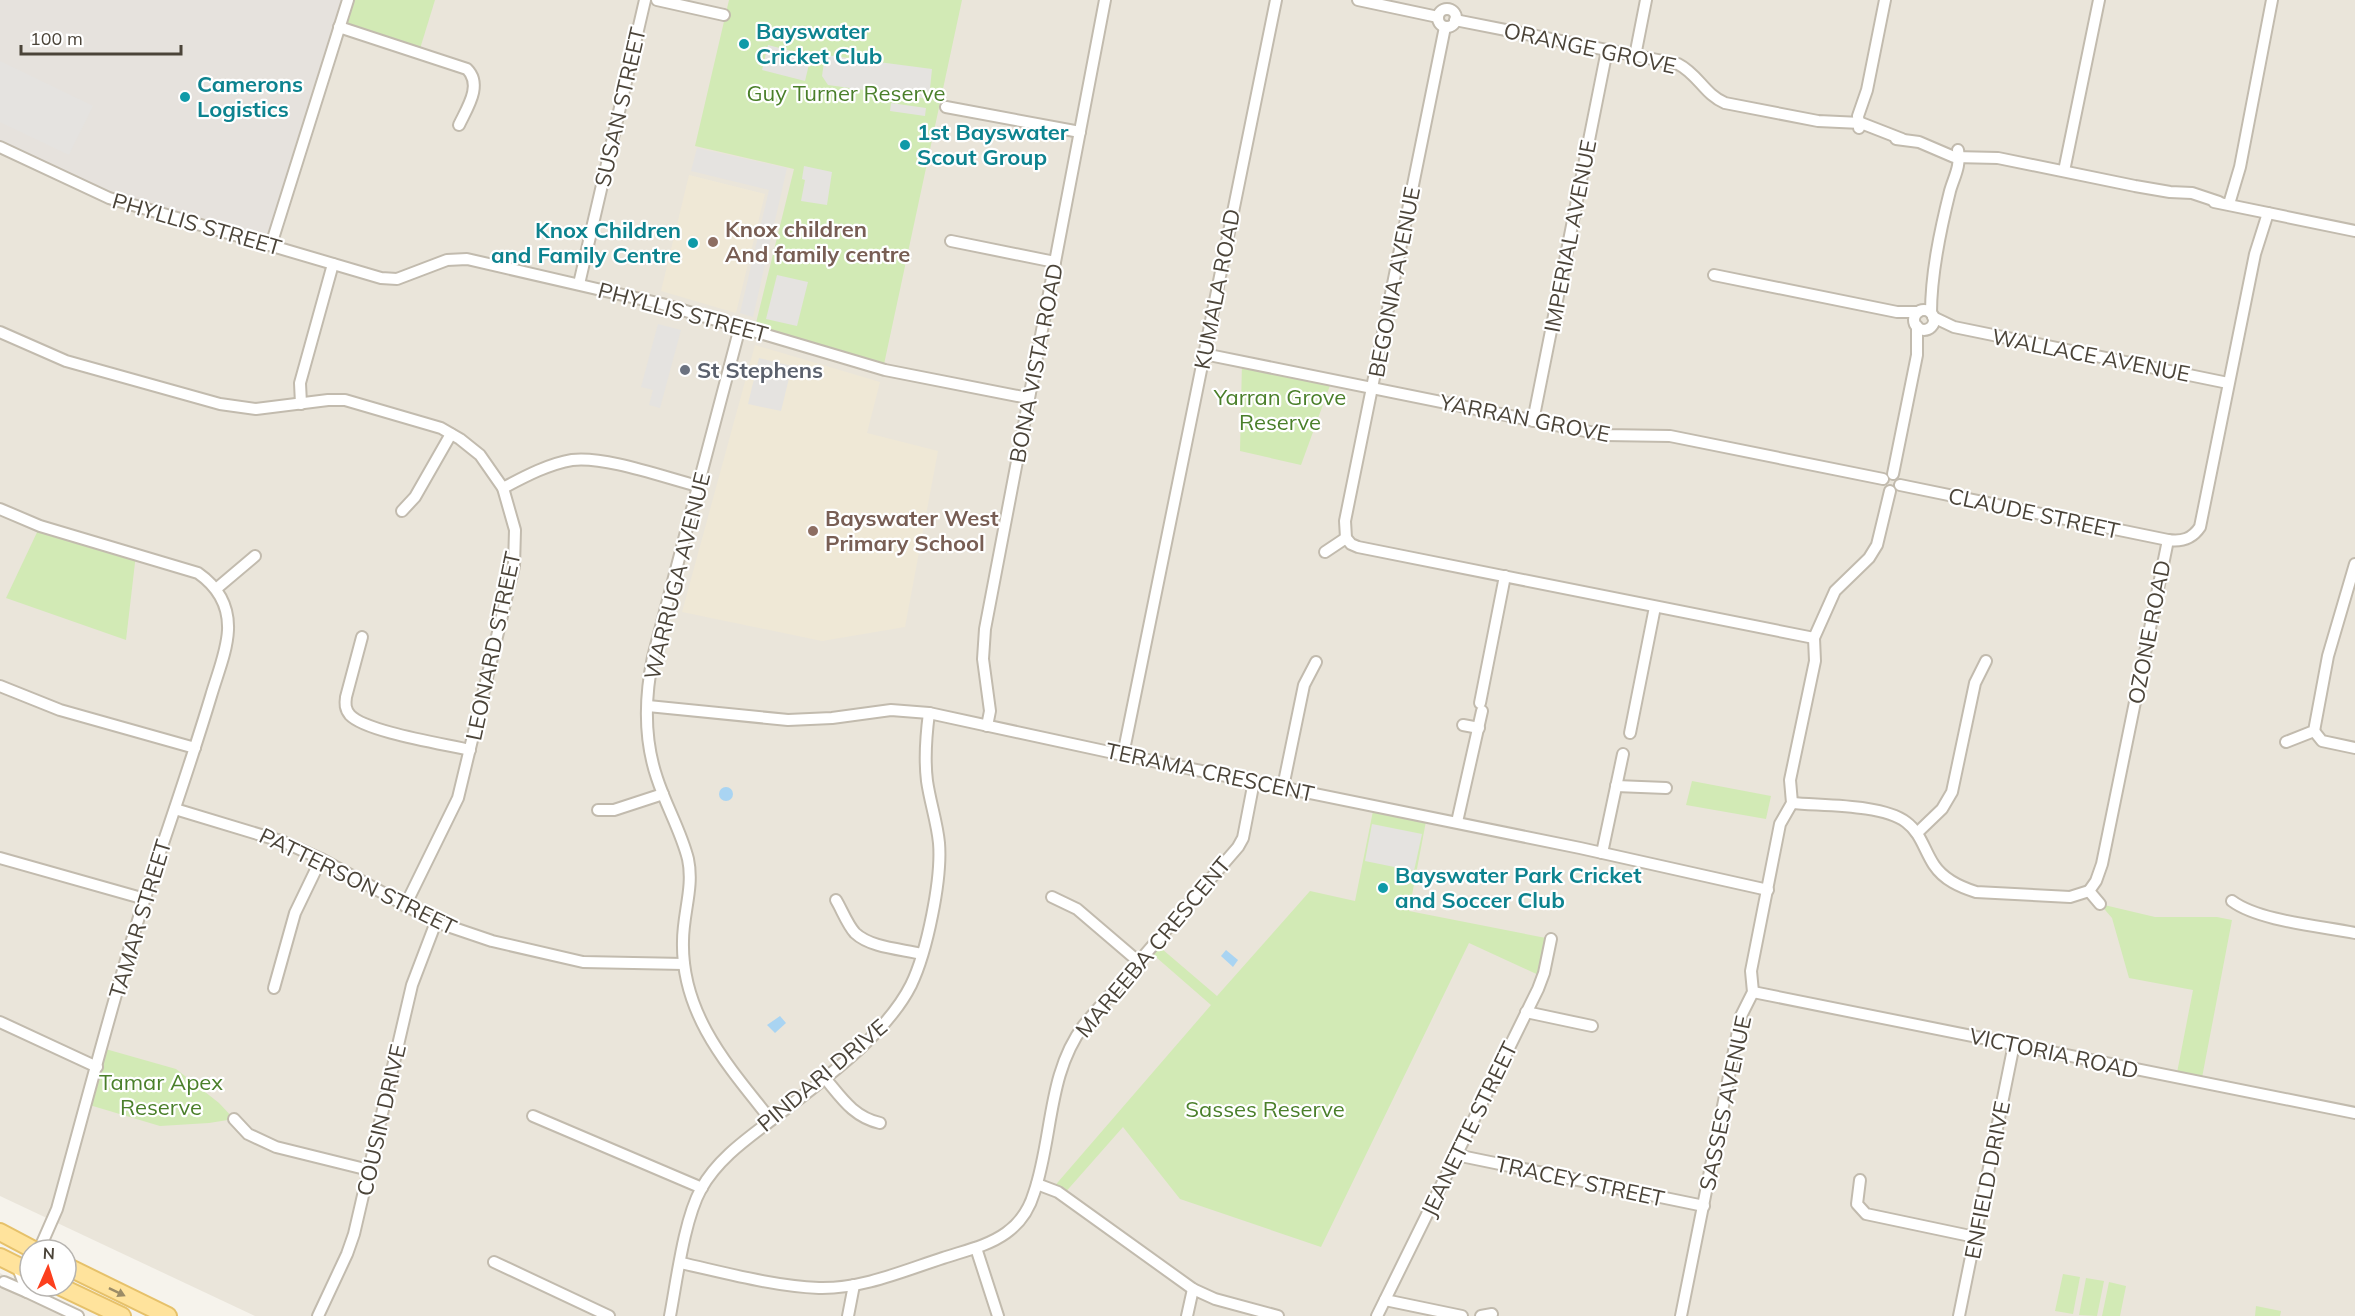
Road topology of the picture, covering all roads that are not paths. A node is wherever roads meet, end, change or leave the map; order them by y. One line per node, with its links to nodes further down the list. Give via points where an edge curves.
1 (348, 0): 15 (street)
2 (645, 0): 35 (street, SUSAN STREET)
3 (657, 0): 12 (street)
4 (1276, 0): 40 (street, KUMALA ROAD)
5 (1358, 0): 13 (street)
6 (1646, 0): 18 (street)
7 (1885, 0): 21 (street)
8 (2099, 0): 25 (street)
9 (2272, 0): 26 (street, via 2240,167)
10 (1102, 1): 22 (street, BONA VISTA ROAD)
11 (1450, 5): 13 (street); 14 (street)
12 (724, 15)
13 (1438, 17): 16 (street)
14 (1455, 20): 16 (street); 17 (street, ORANGE GROVE)
15 (339, 27): 20 (street, via 467,69 475,85); 30 (street)
16 (1445, 27): 43 (street, BEGONIA AVENUE)
17 (1607, 50): 18 (street, ORANGE GROVE); 46 (street, IMPERIAL AVENUE)
18 (1635, 56): 21 (street, ORANGE GROVE, via 1684,67 1707,92 1725,103 1818,121 1837,129)
19 (946, 106): 22 (street)
20 (459, 125)
21 (1860, 125): 24 (street, ORANGE GROVE, via 1878,137 1939,143)
22 (1080, 132): 31 (street, BONA VISTA ROAD)
23 (0, 147): 30 (street, PHYLLIS STREET, via 109,198)
24 (1957, 155): 25 (street, ORANGE GROVE, via 1978,151); 34 (street)
25 (2064, 171): 26 (street, ORANGE GROVE, via 2192,193)
26 (2228, 204): 27 (street, ORANGE GROVE)
27 (2264, 212): 28 (street, ORANGE GROVE); 42 (street, OZONE ROAD)
28 (2354, 230)
29 (951, 241): 31 (street)
30 (271, 245): 32 (street, PHYLLIS STREET)
31 (1055, 262): 44 (street, BONA VISTA ROAD)
32 (333, 264): 35 (street, PHYLLIS STREET, via 397,279 447,260 467,259); 45 (street, via 300,383)
33 (1714, 275): 36 (street)
34 (1932, 282): 36 (street); 37 (street)
35 (579, 284): 38 (street, PHYLLIS STREET)
36 (1917, 318): 37 (street, via 1922,329); 37 (street, via 1926,310); 41 (street)
37 (1931, 321): 41 (street); 42 (street, WALLACE AVENUE)
38 (740, 327): 44 (street, PHYLLIS STREET, via 885,370); 50 (street, WARRUGA AVENUE)
39 (0, 332): 45 (street, LEONARD STREET, via 66,361 220,404 256,409)
40 (1204, 354): 43 (street, YARRAN GROVE); 81 (street, KUMALA ROAD)
41 (1917, 355): 48 (street)
42 (2228, 383): 56 (street, OZONE ROAD, via 2199,527 2184,540)
43 (1372, 389): 46 (street, YARRAN GROVE); 55 (street, BEGONIA AVENUE, via 1344,525)
44 (1028, 398): 72 (street, BONA VISTA ROAD, via 983,639 990,711)
45 (301, 404): 47 (street, LEONARD STREET, via 354,402)
46 (1533, 421): 48 (street, YARRAN GROVE, via 1605,435 1670,436)
47 (451, 434): 51 (street, LEONARD STREET, via 480,455); 54 (street, via 415,497)
48 (1888, 476): 49 (street, via 1900,479); 52 (street, via 1883,487)
49 (1900, 485): 52 (street); 56 (street, CLAUDE STREET)
50 (698, 486): 51 (street, via 586,460 553,465); 69 (street, WARRUGA AVENUE, via 653,657)
51 (503, 488): 79 (street, LEONARD STREET, via 513,521 515,560)
52 (1890, 491): 65 (street, SASSES AVENUE, via 1876,545 1869,558 1835,591)
53 (0, 508): 62 (street, via 40,526 189,569)
54 (402, 511)
55 (1346, 538): 57 (street); 60 (street, via 1358,547)
56 (2168, 540): 96 (street, OZONE ROAD, via 2102,864)
57 (1325, 552)
58 (255, 556): 62 (street)
59 (2355, 564): 61 (street)
60 (1505, 576): 63 (street); 73 (street)
61 (2354, 578): 74 (street, via 2328,656)
62 (216, 589): 77 (street, TAMAR STREET, via 226,610 227,638)
63 (1655, 607): 65 (street); 75 (street)
64 (362, 637): 79 (street, via 346,698 349,714 372,727)
65 (1814, 639): 87 (street, SASSES AVENUE, via 1815,662 1790,780)
66 (1986, 661): 91 (street, via 1975,683 1952,792 1942,809)
67 (1316, 662): 84 (street, via 1304,686)
68 (0, 686): 77 (street, via 60,710)
69 (648, 706): 70 (street, TERAMA CRESCENT, via 788,720 891,710); 86 (street, WARRUGA AVENUE, via 650,752)
70 (929, 713): 72 (street, TERAMA CRESCENT); 106 (street, PINDARI DRIVE, via 925,755 939,867)
71 (1463, 725): 73 (street)
72 (987, 726): 81 (street, TERAMA CRESCENT)
73 (1479, 728): 90 (street)
74 (2314, 731): 76 (street); 78 (street, via 2322,741)
75 (1630, 733)
76 (2286, 742)
77 (195, 748): 88 (street, TAMAR STREET)
78 (2355, 748)
79 (470, 750): 102 (street, LEONARD STREET, via 454,809)
80 (1623, 754): 83 (street)
81 (1123, 755): 82 (street, TERAMA CRESCENT)
82 (1254, 781): 84 (street, TERAMA CRESCENT); 107 (street, MAREEBA CRESCENT, via 1238,847)
83 (1616, 786): 85 (street); 92 (street)
84 (1283, 787): 90 (street, TERAMA CRESCENT)
85 (1666, 788)
86 (663, 794): 89 (street, via 614,810); 108 (street, WARRUGA AVENUE, via 690,872)
87 (1792, 803): 91 (street, via 1882,811); 95 (street, SASSES AVENUE, via 1780,824)
88 (175, 809): 94 (street, PATTERSON STREET, via 263,834); 98 (street, TAMAR STREET)
89 (598, 810)
90 (1457, 822): 92 (street, TERAMA CRESCENT)
91 (1917, 832): 96 (street, via 1940,872 1976,892 2060,897)
92 (1602, 853): 95 (street, TERAMA CRESCENT)
93 (0, 858): 98 (street)
94 (321, 859): 102 (street, PATTERSON STREET); 109 (street, via 295,914)
95 (1768, 890): 110 (street, SASSES AVENUE, via 1751,971)
96 (2089, 891): 101 (street)
97 (1052, 897): 107 (street, via 1077,909)
98 (145, 899): 115 (street, TAMAR STREET)
99 (836, 900): 106 (street, via 850,926 861,936)
100 (2232, 901): 104 (street, via 2243,909 2269,916)
101 (2100, 904)
102 (405, 906): 103 (street, PATTERSON STREET)
103 (436, 922): 108 (street, PATTERSON STREET, via 492,941 583,962); 123 (street, COUSIN DRIVE, via 412,985)
104 (2355, 933)
105 (1551, 939): 111 (street, JEANETTE STREET, via 1544,973)
106 (922, 954): 116 (street, PINDARI DRIVE, via 911,984 891,1017 871,1039)
107 (1138, 962): 125 (street, MAREEBA CRESCENT, via 1084,1025 1066,1053)
108 (684, 964): 120 (street, WARRUGA AVENUE, via 693,1005 706,1033)
109 (274, 988)
110 (1753, 992): 114 (street, VICTORIA ROAD); 127 (street, SASSES AVENUE, via 1742,1011)
111 (1526, 1012): 113 (street); 122 (street, JEANETTE STREET)
112 (0, 1022): 115 (street)
113 (1592, 1026)
114 (2014, 1044): 117 (street, VICTORIA ROAD); 129 (street, ENFIELD DRIVE)
115 (97, 1067): 130 (street, TAMAR STREET, via 57,1209)
116 (824, 1077): 120 (street, PINDARI DRIVE); 121 (street, via 856,1114)
117 (2355, 1113)
118 (533, 1116): 126 (street)
119 (234, 1119): 123 (street, via 248,1134 276,1148)
120 (771, 1120): 126 (street, PINDARI DRIVE, via 719,1164)
121 (880, 1123)
122 (1456, 1155): 127 (street, TRACEY STREET); 144 (street, JEANETTE STREET)
123 (369, 1170): 148 (street, COUSIN DRIVE, via 350,1245)
124 (1860, 1180): 129 (street, via 1857,1204 1866,1214)
125 (1037, 1184): 132 (street, MAREEBA CRESCENT, via 1028,1209 1012,1229); 141 (street, via 1058,1192)
126 (702, 1188): 135 (street, PINDARI DRIVE, via 690,1218)
127 (1704, 1206): 157 (street, SASSES AVENUE)
128 (0, 1232): 131 (main road)
129 (1975, 1237): 158 (street, ENFIELD DRIVE)
130 (44, 1238)
131 (18, 1242)
132 (976, 1248): 139 (street, MAREEBA CRESCENT); 152 (street)
133 (0, 1257): 136 (main road)
134 (494, 1262): 149 (street)
135 (681, 1263): 139 (street, MAREEBA CRESCENT, via 798,1286); 150 (street, PINDARI DRIVE)
136 (18, 1266)
137 (78, 1272): 147 (main road, one-way to 147)
138 (4, 1282): 140 (street)
139 (854, 1285): 151 (street)
140 (18, 1288)
141 (1193, 1289): 153 (street); 154 (street)
142 (78, 1295): 146 (main road)
143 (40, 1298): 145 (street)
144 (1385, 1300): 155 (street, JEANETTE STREET); 156 (street)
145 (78, 1316)
146 (122, 1316)
147 (168, 1316)
148 (318, 1316)
149 (609, 1316)
150 (669, 1316)
151 (848, 1316)
152 (998, 1316)
153 (1187, 1316)
154 (1278, 1316)
155 (1377, 1316)
156 (1462, 1316)
157 (1681, 1316)
158 (1959, 1316)

